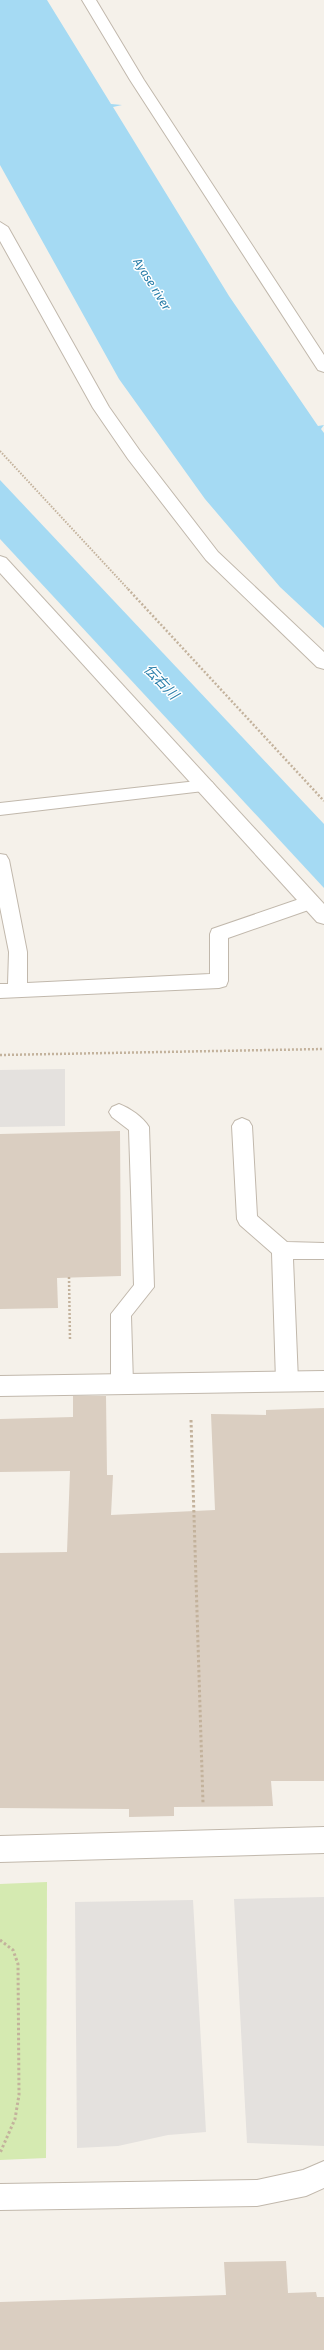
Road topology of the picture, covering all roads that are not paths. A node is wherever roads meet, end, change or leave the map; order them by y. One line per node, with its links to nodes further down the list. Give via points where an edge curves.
1 (89, 0): 3 (street, via 137,80)
2 (1, 233): 5 (street, via 101,408 134,455 212,556)
3 (324, 367)
4 (0, 562): 6 (street, via 92,665)
5 (324, 663)
6 (206, 786): 7 (lane); 9 (street)
7 (0, 809)
8 (0, 860): 11 (lane, via 18,952)
9 (311, 902): 10 (street); 11 (lane, via 219,934 219,981)
10 (324, 917)
11 (8, 991)
12 (119, 1112): 18 (lane, via 138,1127 144,1287 121,1314)
13 (242, 1126): 14 (lane, via 247,1220)
14 (282, 1250): 15 (lane); 17 (lane)
15 (324, 1251)
16 (324, 1381): 17 (street)
17 (287, 1382): 18 (street)
18 (122, 1384): 19 (street)
19 (0, 1386)
20 (324, 1840): 21 (street)
21 (0, 1849)
22 (324, 2174): 23 (lane, via 306,2183 257,2193)
23 (0, 2197)

